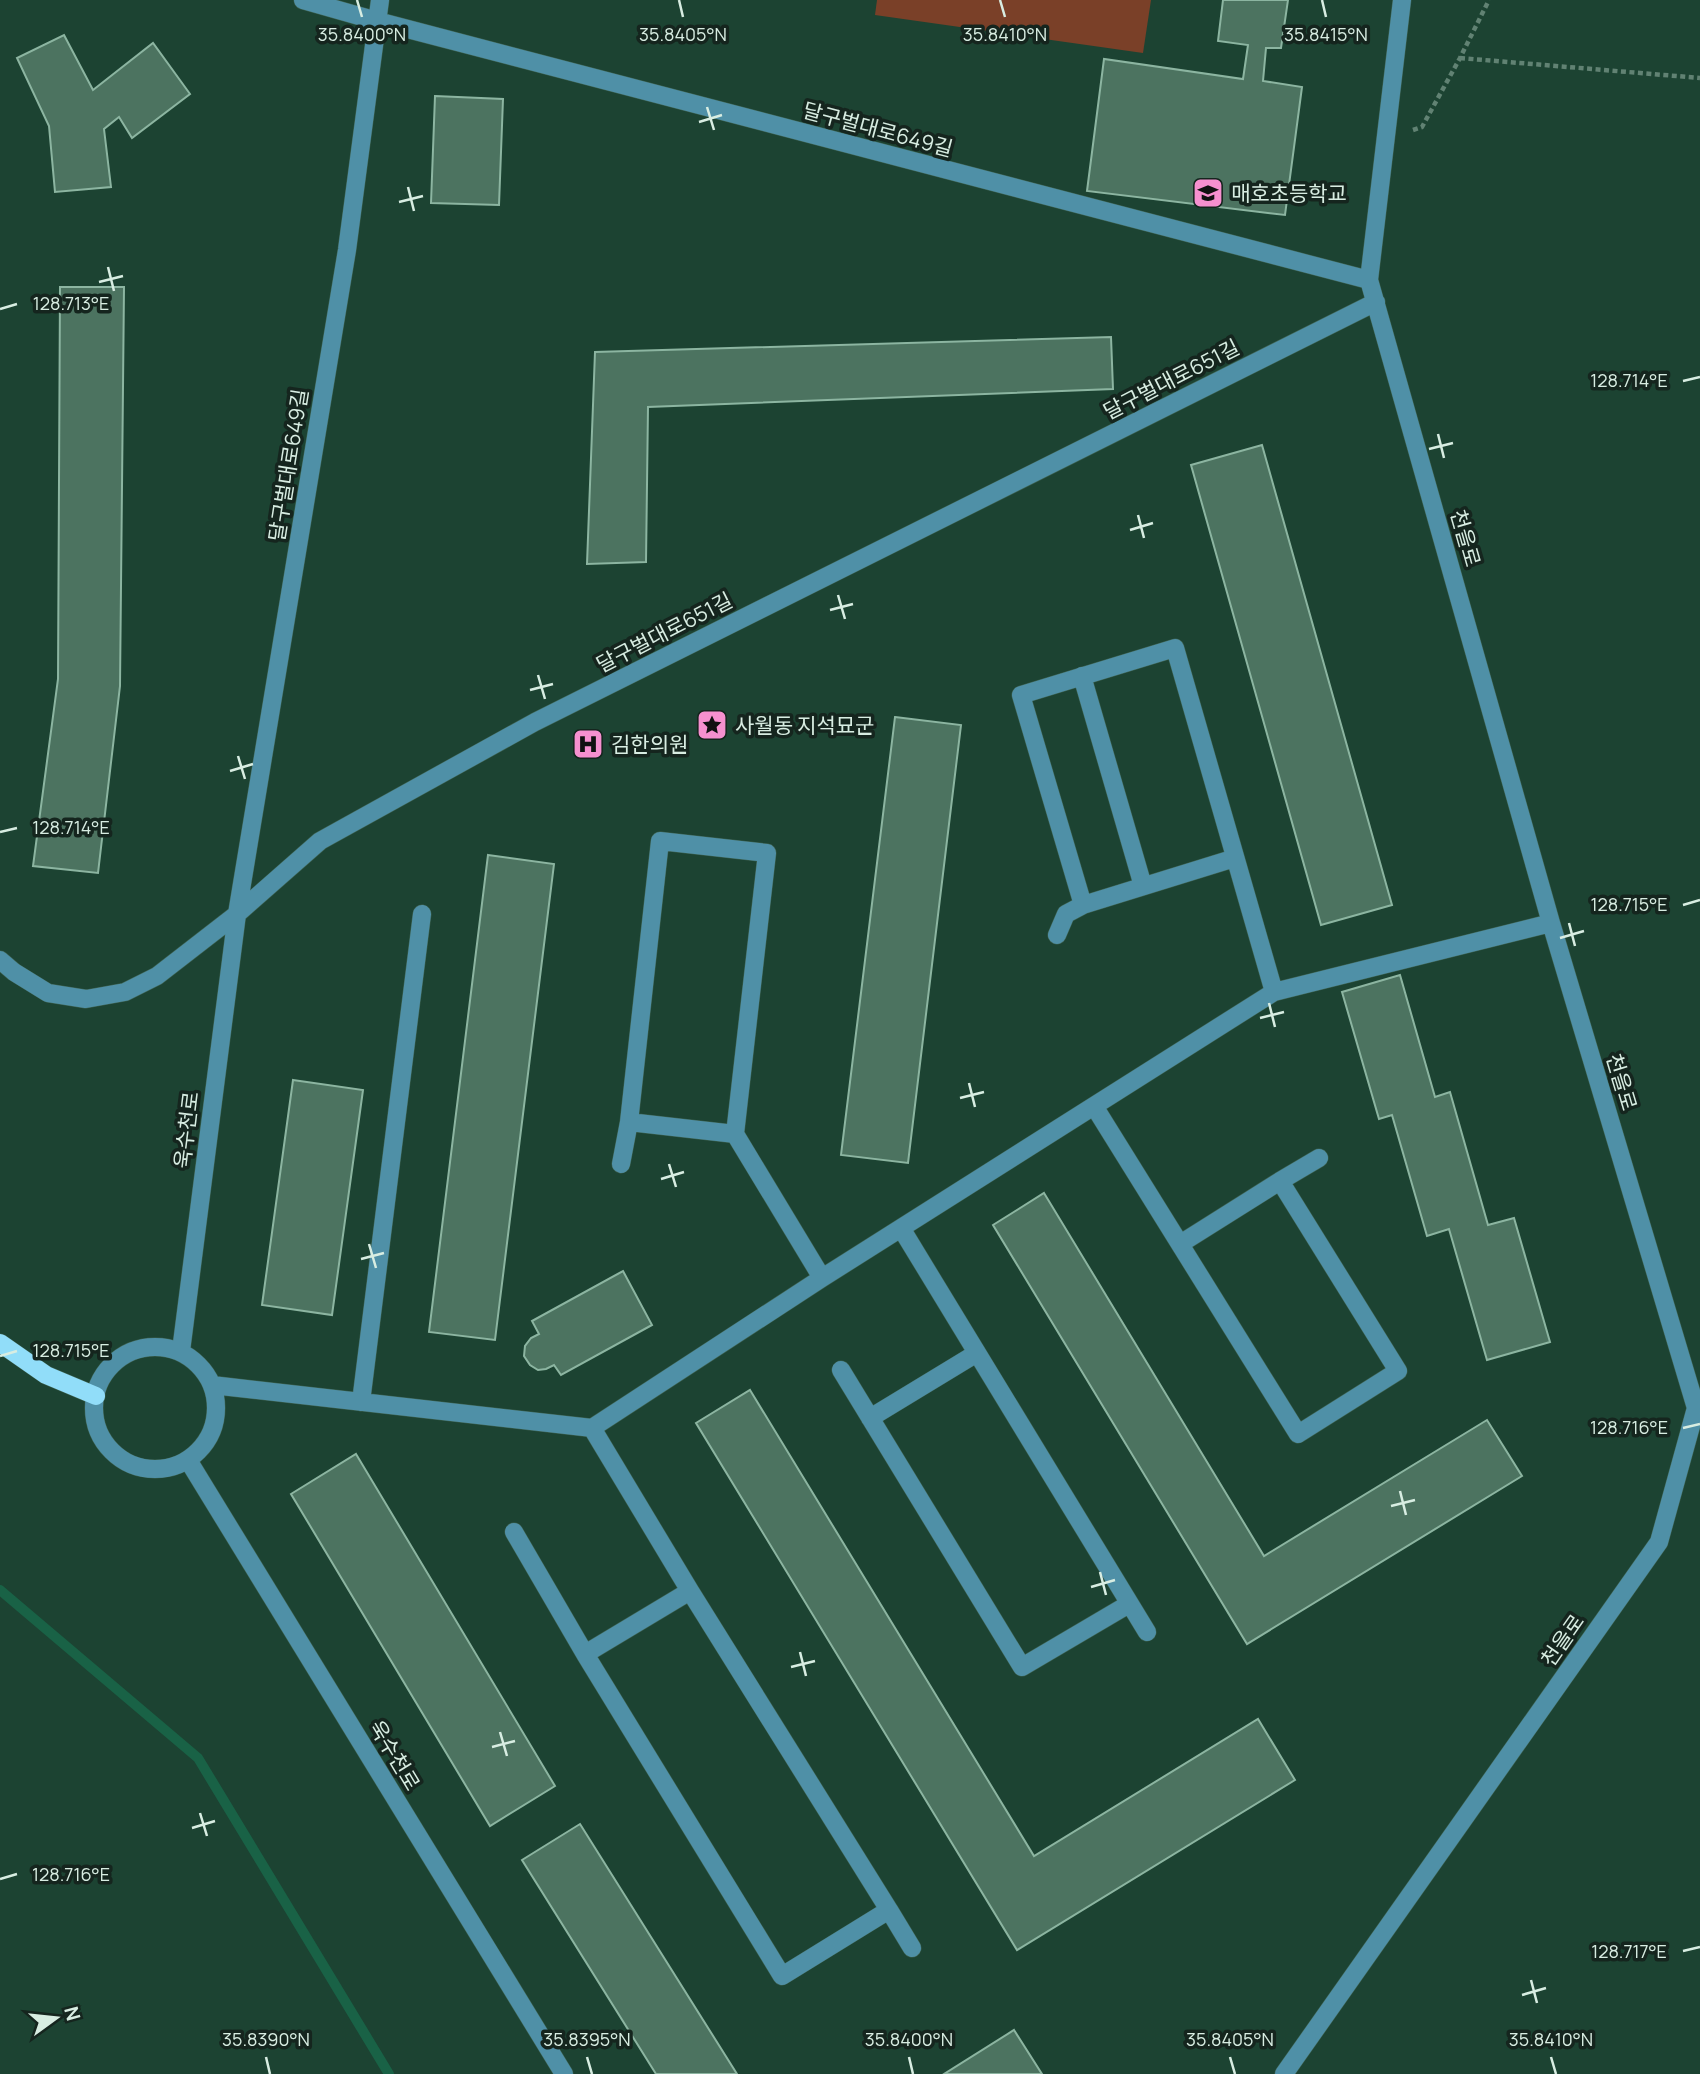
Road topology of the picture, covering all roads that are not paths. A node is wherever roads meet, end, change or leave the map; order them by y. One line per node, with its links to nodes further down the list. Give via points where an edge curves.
1 (303, 0): 4 (street, 달구벌대로649길)
2 (380, 0): 4 (street)
3 (1402, 0): 5 (street, 천을로)
4 (377, 22): 5 (street, 달구벌대로649길); 11 (street, 달구벌대로649길, via 345,264)
5 (1368, 280): 6 (street, 천을로)
6 (1376, 302): 11 (street, 달구벌대로651길, via 535,722 320,841); 13 (street, 천을로)
7 (1082, 676): 8 (street, via 1174,648); 9 (street); 10 (street, via 1021,695)
8 (1235, 858): 9 (street); 16 (street)
9 (1143, 886): 10 (street)
10 (1083, 905): 14 (street, via 1066,914)
11 (237, 914): 15 (street, 달구벌대로651길, via 157,976 125,992 86,999 48,993); 27 (street, 욱수천로)
12 (422, 914): 32 (street)
13 (1551, 923): 16 (street); 44 (street, 천을로, via 1696,1408 1659,1542)
14 (1057, 935)
15 (0, 960)
16 (1274, 992): 17 (street)
17 (1094, 1106): 23 (street); 24 (street)
18 (629, 1122): 19 (street); 19 (street, via 660,841 727,848 767,853); 21 (street)
19 (735, 1135): 25 (street)
20 (1319, 1158): 22 (street)
21 (621, 1164)
22 (1280, 1181): 24 (street); 24 (street, via 1398,1371 1298,1434)
23 (901, 1228): 25 (street); 28 (street)
24 (1180, 1244)
25 (822, 1278): 34 (street)
26 (0, 1343): 31 (main road, via 46,1375)
27 (181, 1351): 30 (street, via 197,1362); 31 (street, via 161,1346 121,1356 106,1371)
28 (977, 1353): 33 (street); 38 (street)
29 (842, 1370): 33 (street)
30 (212, 1385): 32 (street); 35 (street, via 216,1418 210,1436)
31 (96, 1396): 35 (street, via 98,1430 108,1448 124,1461 162,1470)
32 (361, 1402): 34 (street)
33 (870, 1418): 38 (street, via 1022,1667)
34 (592, 1428): 37 (street)
35 (188, 1460): 43 (street, 욱수천로)
36 (514, 1532): 40 (street)
37 (690, 1591): 40 (street); 41 (street)
38 (1129, 1604): 39 (street)
39 (1147, 1632)
40 (585, 1654): 41 (street, via 782,1976)
41 (888, 1910): 42 (street)
42 (912, 1948)
43 (564, 2074)
44 (1284, 2074)

